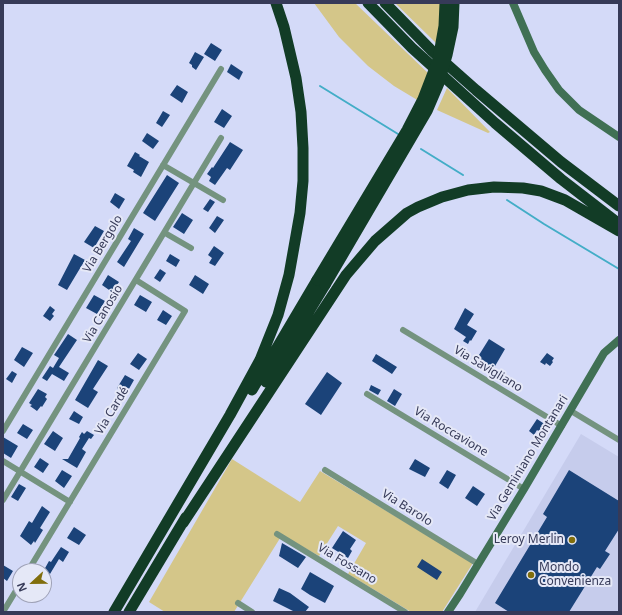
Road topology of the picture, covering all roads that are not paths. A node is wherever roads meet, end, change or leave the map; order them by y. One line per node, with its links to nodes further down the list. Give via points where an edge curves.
1 (276, 3): 33 (highway, via 291,53 302,124 302,181 296,242 278,315 260,360)
2 (368, 3): 14 (highway, via 439,74 495,124 555,175)
3 (385, 3): 13 (highway, via 432,51 476,90 561,162)
4 (445, 3): 19 (highway, bridge, via 439,55 423,99)
5 (454, 3): 19 (highway, bridge, via 453,27 447,55 431,104)
6 (513, 3): 8 (street, via 538,58 559,90 579,110)
7 (221, 69): 10 (street, Via Bergolo)
8 (619, 137)
9 (221, 138): 11 (street, Via Canosio)
10 (164, 165): 11 (street); 25 (street, Via Bergolo)
11 (194, 183): 12 (street); 16 (street, Via Canosio)
12 (223, 200)
13 (619, 206)
14 (619, 224)
15 (619, 231): 34 (highway, via 565,200 541,191 523,188 494,187 468,190 442,197 407,213 375,241 346,274)
16 (165, 233): 17 (street); 18 (street, Via Canosio)
17 (191, 248)
18 (136, 280): 29 (street, Via Canosio); 32 (street, Via Cardé, via 185,311)
19 (321, 282): 33 (highway); 34 (highway)
20 (403, 330): 24 (street, Via Savigliano)
21 (619, 340): 23 (street, Via Geminiano Montanari, via 604,353)
22 (367, 394): 30 (street, Via Roccavione)
23 (571, 411): 24 (street, Via Geminiano Montanari); 26 (street)
24 (562, 426): 30 (street, Via Geminiano Montanari)
25 (3, 431)
26 (619, 440)
27 (3, 461): 29 (street)
28 (325, 470): 37 (street, Via Barolo)
29 (21, 471): 31 (street, Via Canosio); 32 (street)
30 (524, 489): 37 (street, Via Geminiano Montanari)
31 (3, 500)
32 (70, 502): 36 (street, Via Cardé)
33 (171, 518): 41 (highway)
34 (182, 523): 42 (highway)
35 (278, 534): 44 (street, Via Fossano)
36 (33, 563)
37 (478, 564): 45 (street, Via Geminiano Montanari)
38 (12, 597): 40 (street)
39 (238, 603): 43 (street)
40 (3, 612)
41 (114, 612)
42 (129, 612)
43 (252, 612)
44 (405, 612)
45 (448, 612)

